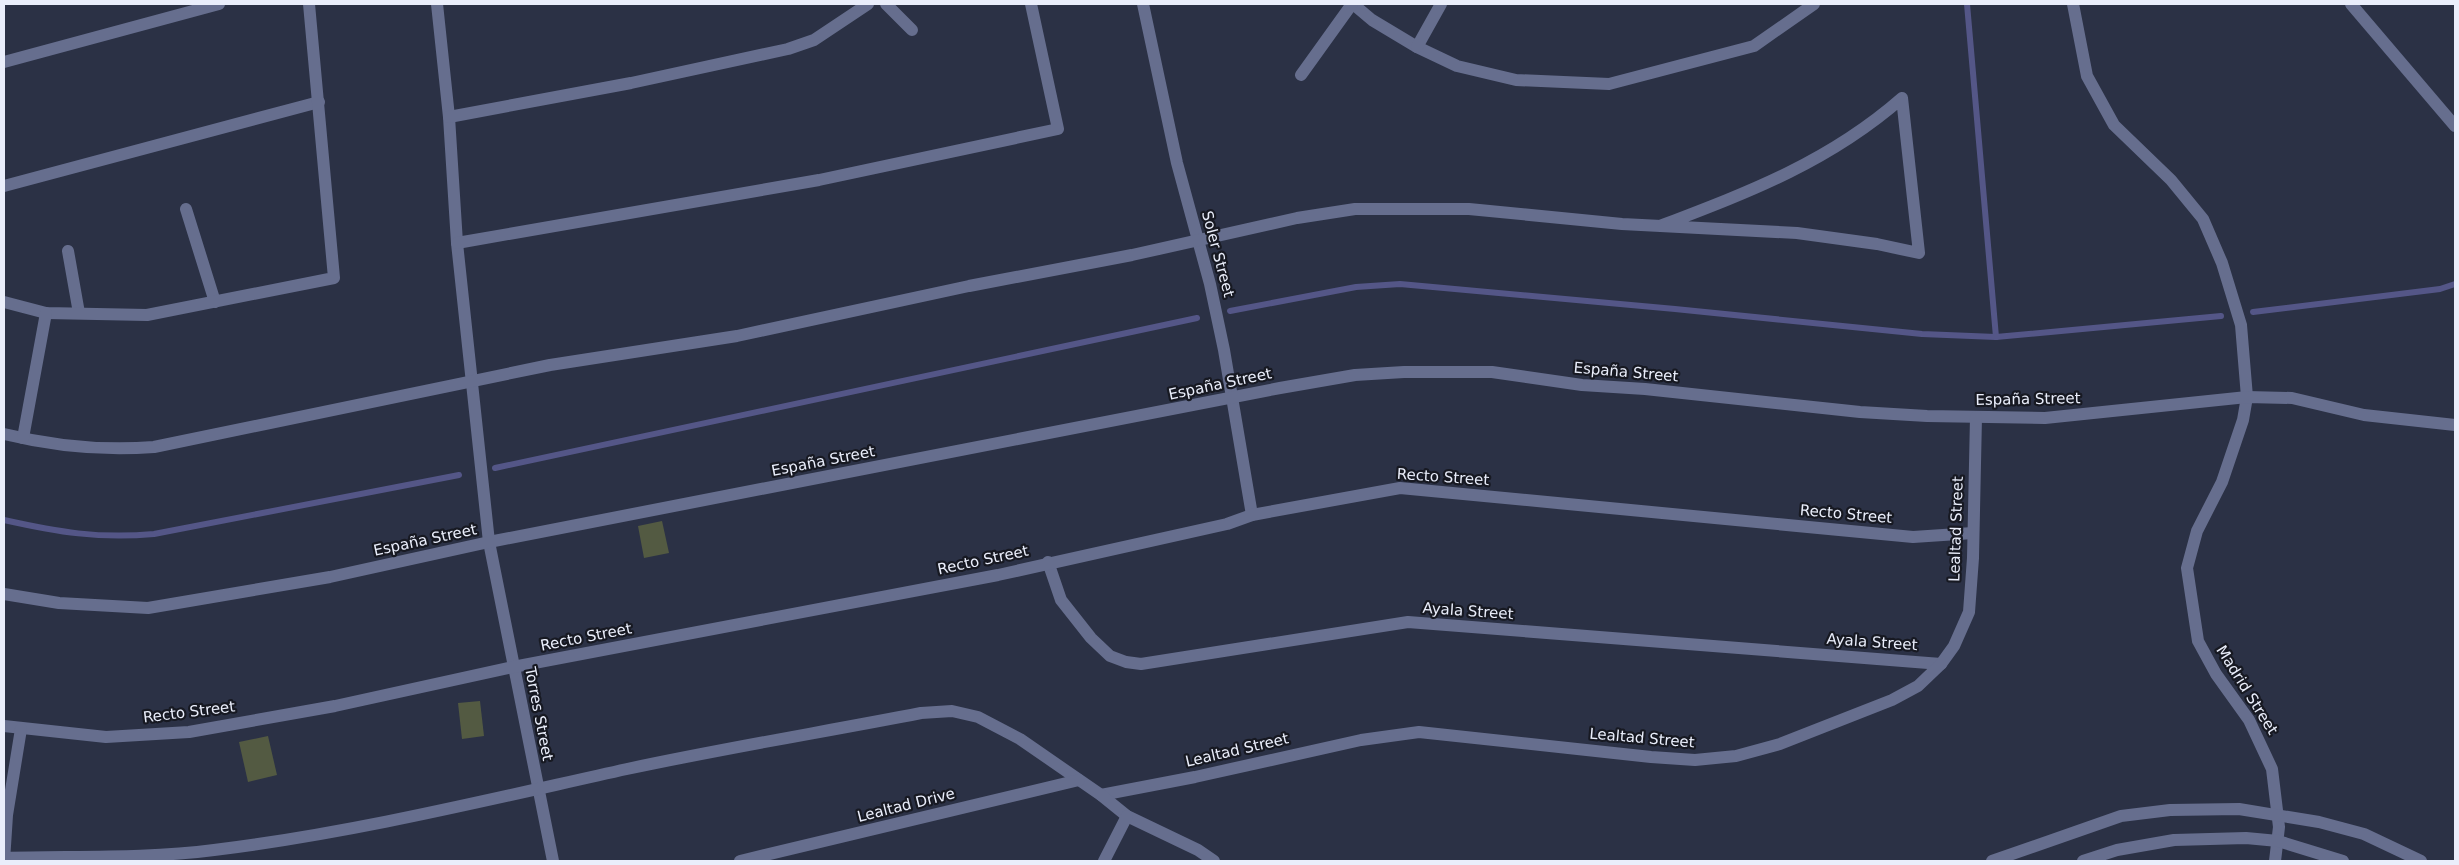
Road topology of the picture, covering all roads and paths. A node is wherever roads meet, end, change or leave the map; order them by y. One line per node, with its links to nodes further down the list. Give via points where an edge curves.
1 (219, 4): 15 (street)
2 (309, 4): 17 (street)
3 (437, 4): 18 (street, Torres Street)
4 (868, 4): 18 (street, via 814,40 788,49 631,83)
5 (886, 4): 13 (street)
6 (1031, 4): 24 (street, via 1058,129 819,180)
7 (1143, 4): 23 (street, Soler Street, via 1176,163)
8 (1353, 4): 14 (street, via 1372,20); 16 (street)
9 (1441, 4): 14 (street)
10 (1814, 4): 14 (street, via 1754,46 1609,84 1516,80 1457,66)
11 (2073, 4): 31 (street, Madrid Street, via 2087,76 2114,125 2171,180 2203,219 2222,263 2241,325)
12 (2351, 4): 19 (street)
13 (912, 30)
14 (1417, 47)
15 (4, 62)
16 (1301, 75)
17 (318, 102): 20 (street); 27 (street, via 334,278)
18 (449, 116): 24 (street, Torres Street)
19 (2455, 126)
20 (4, 186)
21 (186, 209): 27 (street)
22 (1660, 226): 22 (street, via 1761,187 1797,169 1867,127 1902,98 1919,253 1797,233); 23 (street, via 1469,210 1354,209)
23 (1198, 240): 30 (street, via 1132,256 882,303 737,336); 32 (street, Soler Street, via 1222,341)
24 (456, 243): 30 (street, Torres Street)
25 (68, 251): 29 (street)
26 (4, 302): 28 (street)
27 (215, 302): 29 (street, via 147,316)
28 (46, 313): 29 (street); 36 (street)
29 (79, 313)
30 (471, 381): 36 (street, via 154,448 92,449); 39 (street, Torres Street)
31 (2247, 398): 33 (street, España Street, via 2045,418); 34 (street, España Street, via 2292,398 2364,415); 49 (street, Madrid Street, via 2222,482 2197,531 2187,568 2198,641 2261,742 2272,769)
32 (1231, 399): 33 (street, España Street, via 1355,375 1492,372 1582,385 1860,412); 37 (street, Soler Street); 39 (street, España Street)
33 (1976, 417): 38 (street, Lealtad Street)
34 (2455, 425)
35 (4, 434): 36 (street)
36 (23, 438)
37 (1252, 515): 38 (street, Recto Street, via 1400,488 1913,537); 40 (street, Recto Street, via 1227,524)
38 (1973, 534): 42 (street, Lealtad Street, via 1969,612 1954,646)
39 (489, 542): 41 (street, España Street, via 330,577 148,608 58,603); 43 (street, Torres Street)
40 (1048, 562): 42 (street, Ayala Street, via 1061,600 1092,638 1110,656 1141,664 1408,622); 43 (street, Recto Street, via 998,575)
41 (4, 594)
42 (1941, 664): 48 (street, Lealtad Street, via 1918,686 1892,700 1780,744 1736,756 1696,760 1651,757 1419,732 1361,740)
43 (513, 667): 45 (street, Recto Street, via 335,706 189,732 106,737); 47 (street, Torres Street)
44 (4, 726): 45 (street, Recto Street)
45 (21, 729): 52 (street, via 7,815)
46 (1079, 780): 47 (street, via 1020,739 978,717 952,711 921,713 638,767); 48 (street); 54 (street, Lealtad Drive)
47 (538, 791): 52 (street, via 317,834 214,850); 53 (street, Torres Street)
48 (1101, 795): 50 (street)
49 (2278, 814): 51 (street, Madrid Street); 57 (street, via 2239,809 2170,810 2121,816); 61 (street, via 2364,834)
50 (1127, 816): 55 (street); 56 (street)
51 (2278, 840): 58 (street, via 2174,840 2117,850); 59 (street, Madrid Street); 60 (street)
52 (4, 860)
53 (553, 861)
54 (740, 861)
55 (1104, 861)
56 (1214, 861)
57 (1992, 861)
58 (2083, 861)
59 (2275, 861)
60 (2344, 861)
61 (2421, 861)

